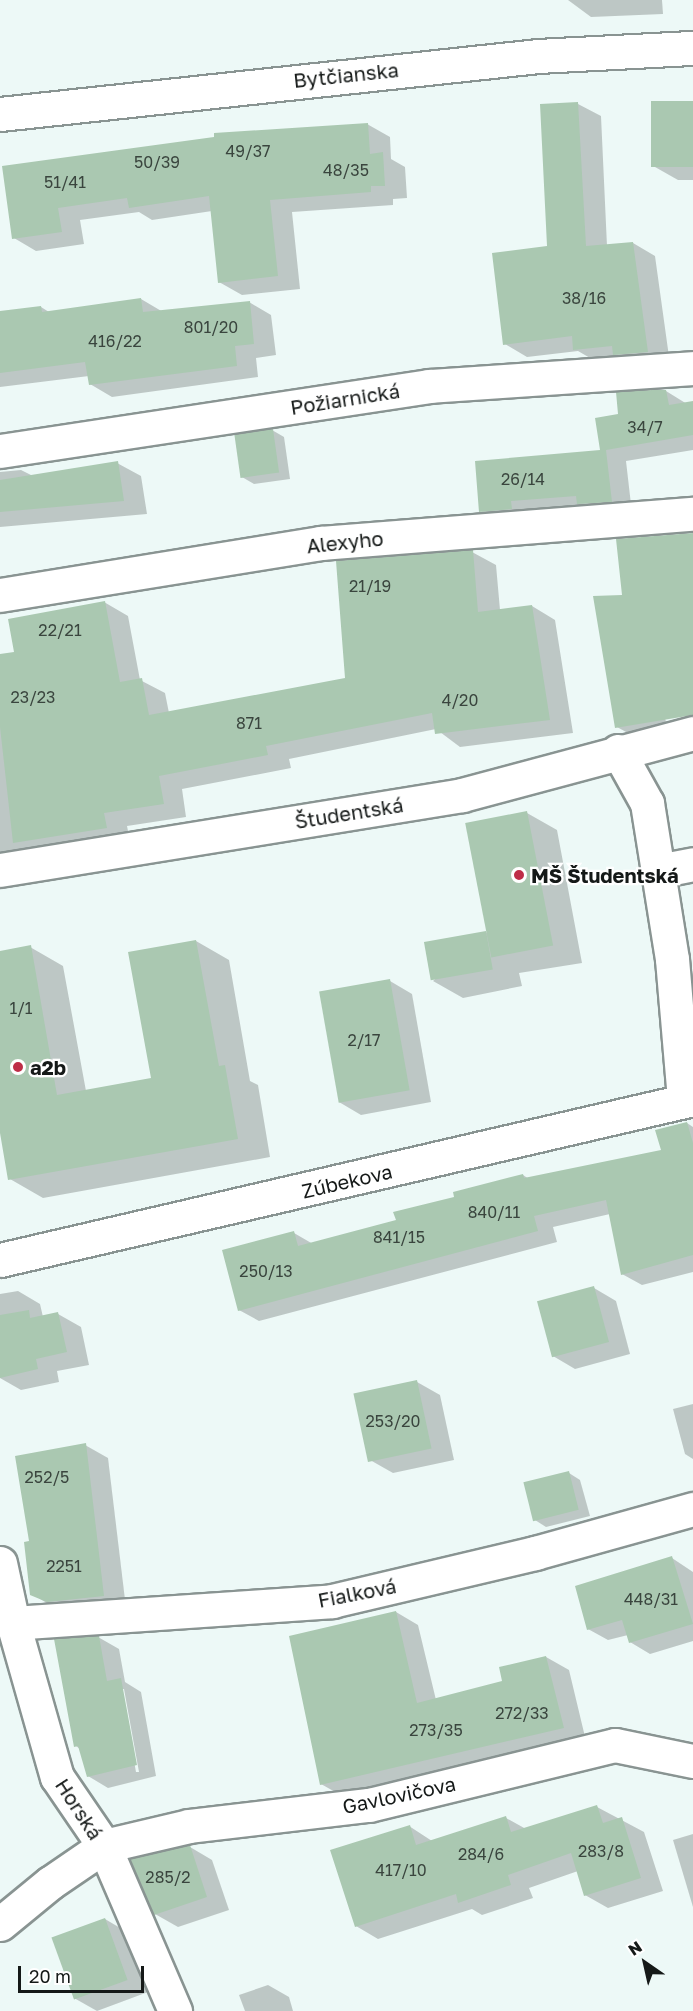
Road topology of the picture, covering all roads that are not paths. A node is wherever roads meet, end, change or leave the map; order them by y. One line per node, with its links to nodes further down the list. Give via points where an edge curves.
1 (693, 48): 2 (street, Bytčianska, via 538,56)
2 (0, 114)
3 (693, 368): 4 (street, Požiarnická, via 429,386)
4 (0, 451)
5 (693, 514): 6 (street, Alexyho, via 321,543)
6 (0, 595)
7 (693, 733): 8 (street, Študentská)
8 (618, 751): 10 (street, Študentská, via 462,795); 11 (street, via 647,803)
9 (693, 864): 11 (street)
10 (0, 870)
11 (658, 871): 12 (street)
12 (688, 1099): 13 (street, Zúbekova)
13 (0, 1260)
14 (693, 1509): 16 (street, Fialková, via 535,1553 332,1601)
15 (0, 1563): 16 (street, Horská)
16 (13, 1623): 18 (street, Horská, via 57,1777)
17 (693, 1761): 18 (street, Gavlovičova, via 615,1745 369,1805 189,1826)
18 (104, 1846): 19 (street); 20 (street, Horská)
19 (0, 1923)
20 (175, 2011)

